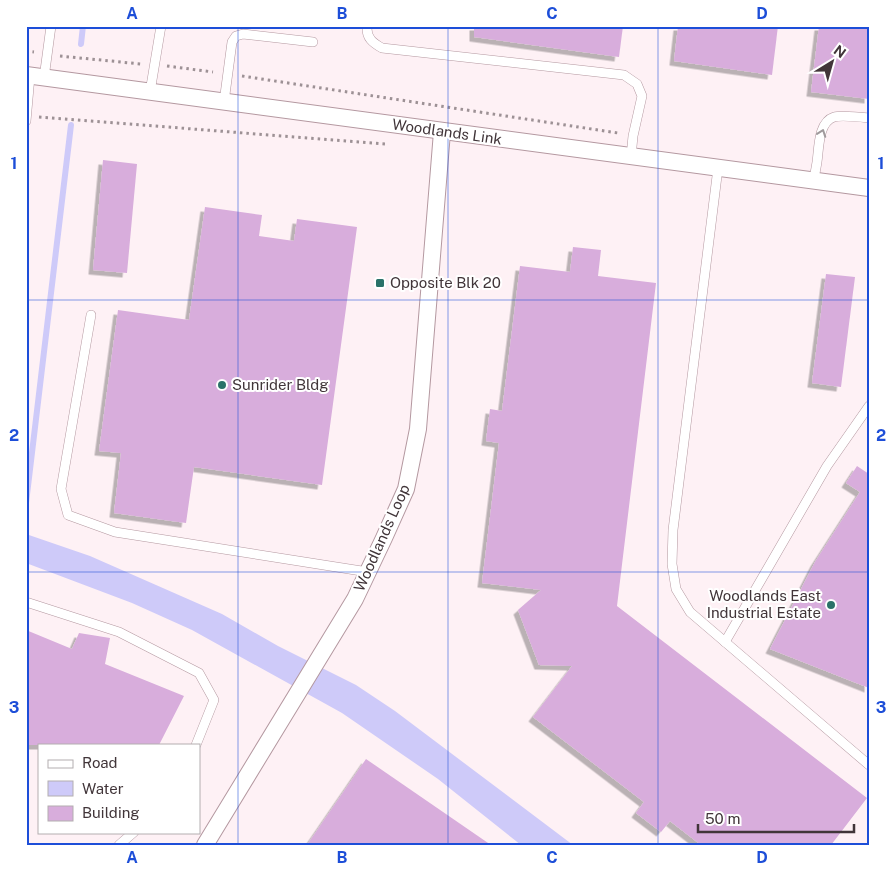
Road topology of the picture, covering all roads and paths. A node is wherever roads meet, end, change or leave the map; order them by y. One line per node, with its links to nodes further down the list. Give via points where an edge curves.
1 (51, 26): 6 (lane)
2 (161, 26): 7 (lane)
3 (367, 26): 15 (lane, via 371,41 382,48 624,75 637,84 642,96)
4 (313, 42): 8 (lane, via 243,34 236,36 232,42)
5 (26, 51): 6 (path)
6 (47, 54): 7 (path); 9 (lane)
7 (154, 65): 8 (path); 10 (lane)
8 (228, 73): 11 (lane); 15 (path)
9 (34, 76): 10 (street, Woodlands Link); 13 (lane)
10 (150, 92): 11 (street, Woodlands Link)
11 (224, 102): 14 (street, Woodlands Link)
12 (869, 118): 18 (lane, one-way to 12, via 819,139 825,124 838,116)
13 (26, 121)
14 (442, 132): 16 (street, Woodlands Link); 22 (street, Woodlands Loop, via 418,429 406,489)
15 (633, 136): 16 (lane)
16 (631, 157): 17 (street, Woodlands Link)
17 (718, 168): 18 (street, Woodlands Link); 24 (lane, via 673,530 672,564 676,590 690,612)
18 (813, 181): 19 (street, Woodlands Link)
19 (869, 188)
20 (91, 315): 22 (lane, via 61,489 68,515 115,532)
21 (869, 406): 24 (lane, via 827,466)
22 (368, 572): 29 (street, Woodlands Loop, via 355,599)
23 (26, 602): 25 (lane, via 119,632 199,673 214,700)
24 (725, 642): 26 (lane)
25 (196, 744)
26 (869, 765)
27 (132, 834): 28 (lane)
28 (119, 845)
29 (205, 845)

